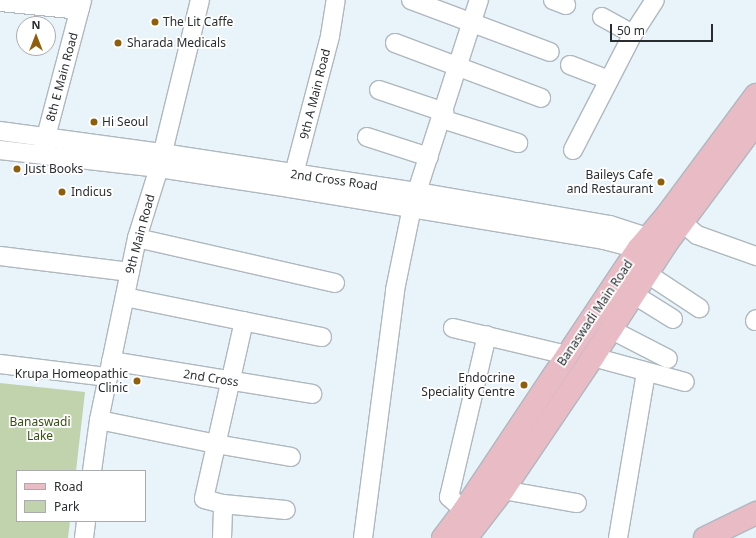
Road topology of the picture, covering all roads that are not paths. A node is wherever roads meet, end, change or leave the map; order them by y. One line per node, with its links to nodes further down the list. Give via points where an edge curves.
1 (200, 0): 29 (street, 9th Main Road)
2 (336, 0): 30 (street, 9th A Main Road, via 330,36)
3 (411, 0): 9 (street)
4 (479, 0): 9 (street)
5 (655, 0): 10 (street)
6 (0, 2): 7 (street)
7 (81, 5): 22 (street, 8th E Main Road)
8 (602, 17): 10 (street)
9 (472, 23): 12 (street); 14 (street)
10 (633, 34): 15 (street)
11 (395, 43): 14 (street)
12 (550, 52)
13 (570, 65): 15 (street)
14 (458, 67): 18 (street); 19 (street)
15 (609, 80): 26 (street)
16 (379, 90): 19 (street)
17 (756, 95): 32 (main road, Banaswadi Main Road)
18 (541, 98)
19 (443, 115): 24 (street); 28 (street)
20 (756, 123): 32 (main road, Banaswadi Main Road)
21 (0, 131): 22 (street, 2nd Cross Road)
22 (46, 137): 27 (street, 8th E Main Road); 29 (street, 2nd Cross Road)
23 (367, 137): 28 (street)
24 (518, 143)
25 (0, 150): 27 (street, 2nd Cross Road)
26 (573, 150)
27 (41, 155): 29 (street, 2nd Cross Road)
28 (429, 157): 31 (street)
29 (161, 161): 30 (street, 2nd Cross Road); 33 (street, 9th Main Road)
30 (293, 181): 31 (street, 2nd Cross Road)
31 (415, 200): 34 (street, 2nd Cross Road, via 604,240); 72 (street, via 395,290)
32 (674, 219): 34 (main road, Banaswadi Main Road); 36 (street, via 697,235)
33 (137, 238): 37 (street, 9th Main Road); 39 (street)
34 (653, 246): 38 (main road, Banaswadi Main Road); 49 (main road, Banaswadi Main Road)
35 (0, 256): 37 (street)
36 (756, 256)
37 (130, 272): 41 (street, 9th Main Road)
38 (646, 273): 40 (main road, Banaswadi Main Road); 42 (street)
39 (335, 283)
40 (633, 294): 43 (street); 46 (main road, Banaswadi Main Road)
41 (124, 297): 44 (street); 53 (street, 9th Main Road)
42 (699, 308)
43 (673, 319)
44 (244, 321): 48 (street); 55 (street)
45 (453, 328): 47 (street)
46 (610, 329): 50 (main road, Banaswadi Main Road); 51 (street)
47 (487, 335): 49 (street); 66 (street, via 449,497)
48 (322, 337)
49 (567, 355): 66 (main road, Banaswadi Main Road)
50 (593, 357): 54 (street); 62 (main road, Banaswadi Main Road)
51 (668, 359)
52 (0, 364): 53 (street, 2nd Cross)
53 (110, 369): 55 (street, 2nd Cross); 58 (street, 9th Main Road)
54 (646, 373): 56 (street); 75 (street)
55 (231, 381): 57 (street, 2nd Cross); 59 (street)
56 (685, 382)
57 (312, 394)
58 (99, 420): 59 (street); 61 (street, 9th Main Road)
59 (216, 444): 60 (street); 64 (street, via 204,499)
60 (291, 457)
61 (92, 470)
62 (503, 490): 63 (street); 74 (main road, Banaswadi Main Road)
63 (577, 503)
64 (223, 504): 65 (street); 71 (street)
65 (286, 510)
66 (464, 510): 73 (main road, Banaswadi Main Road)
67 (756, 513): 69 (main road)
68 (86, 522): 70 (street)
69 (733, 531): 76 (main road)
70 (84, 538)
71 (222, 538)
72 (363, 538)
73 (443, 538)
74 (466, 538)
75 (618, 538)
76 (705, 538)

